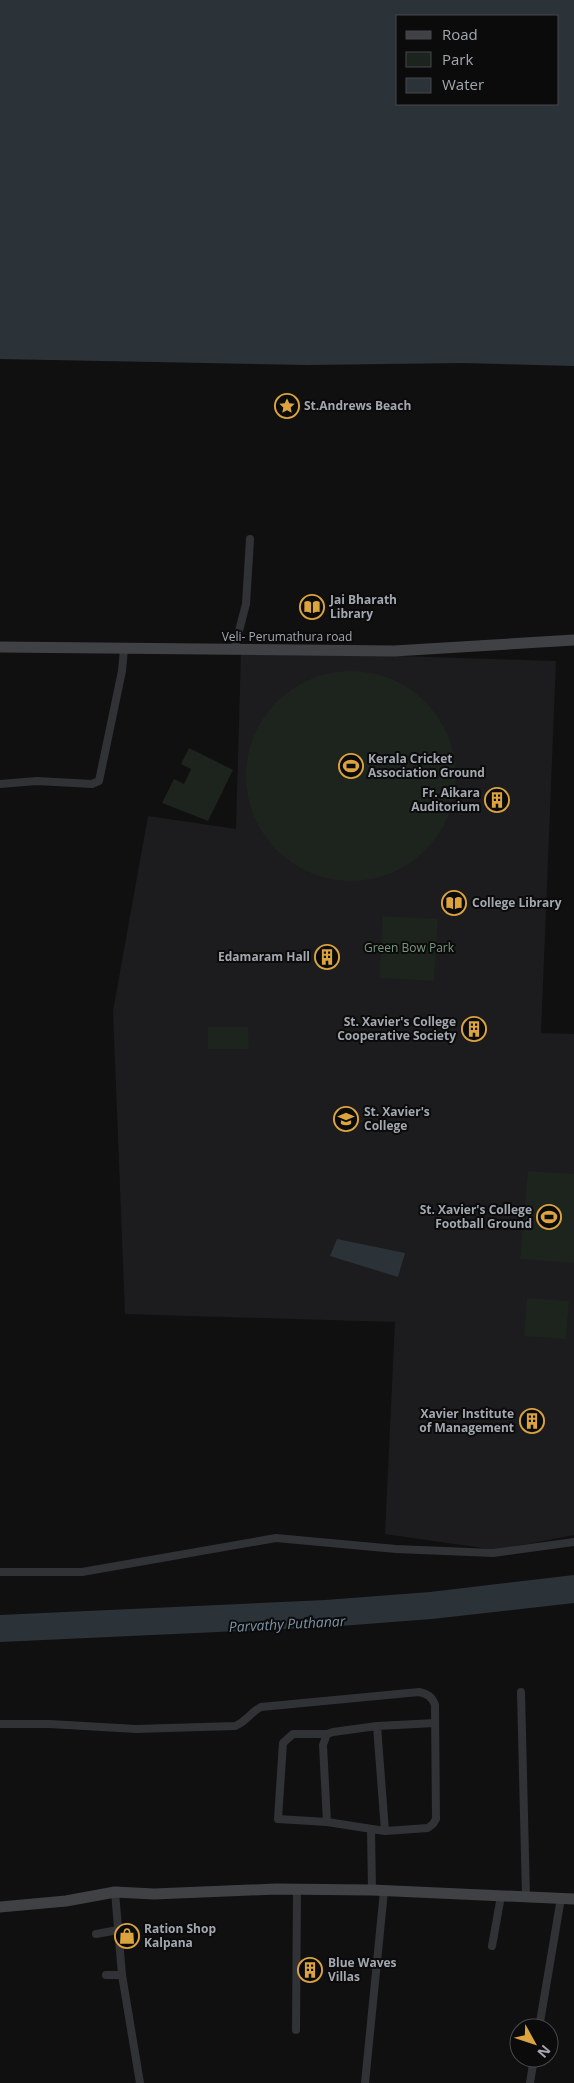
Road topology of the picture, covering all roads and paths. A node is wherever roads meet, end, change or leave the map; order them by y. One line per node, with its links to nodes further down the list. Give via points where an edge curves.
1 (250, 539): 5 (street, via 246,604)
2 (574, 640): 5 (street, Veli- Perumathura road, via 394,651)
3 (0, 646): 4 (street, Veli- Perumathura road)
4 (124, 649): 5 (street, Veli- Perumathura road); 6 (street, via 98,781 92,784 37,781)
5 (234, 650)
6 (0, 784)
7 (574, 1542): 8 (street, via 493,1553 396,1549 276,1538 82,1572)
8 (0, 1572)
9 (521, 1692): 22 (street)
10 (435, 1723): 11 (street, via 433,1698 419,1692 261,1707 235,1726 136,1729); 12 (street); 16 (street, via 436,1818 428,1828)
11 (0, 1724)
12 (377, 1726): 13 (street); 16 (street)
13 (327, 1734): 14 (street, via 322,1745); 14 (street, via 293,1734 283,1742 278,1819)
14 (327, 1822): 15 (street)
15 (372, 1829): 16 (street); 18 (street)
16 (385, 1831)
17 (298, 1888): 18 (street); 20 (street, via 154,1894); 32 (street)
18 (372, 1890): 19 (street)
19 (384, 1891): 21 (street); 35 (street)
20 (115, 1892): 25 (street); 26 (street)
21 (501, 1896): 22 (street); 28 (street)
22 (526, 1897): 23 (street)
23 (561, 1898): 24 (street); 31 (street)
24 (574, 1899)
25 (0, 1908)
26 (118, 1930): 27 (street); 30 (street)
27 (96, 1934)
28 (492, 1946)
29 (106, 1975): 30 (street)
30 (122, 1975): 34 (street)
31 (541, 2018)
32 (296, 2030)
33 (532, 2068): 36 (street)
34 (140, 2083)
35 (365, 2083)
36 (530, 2083)

